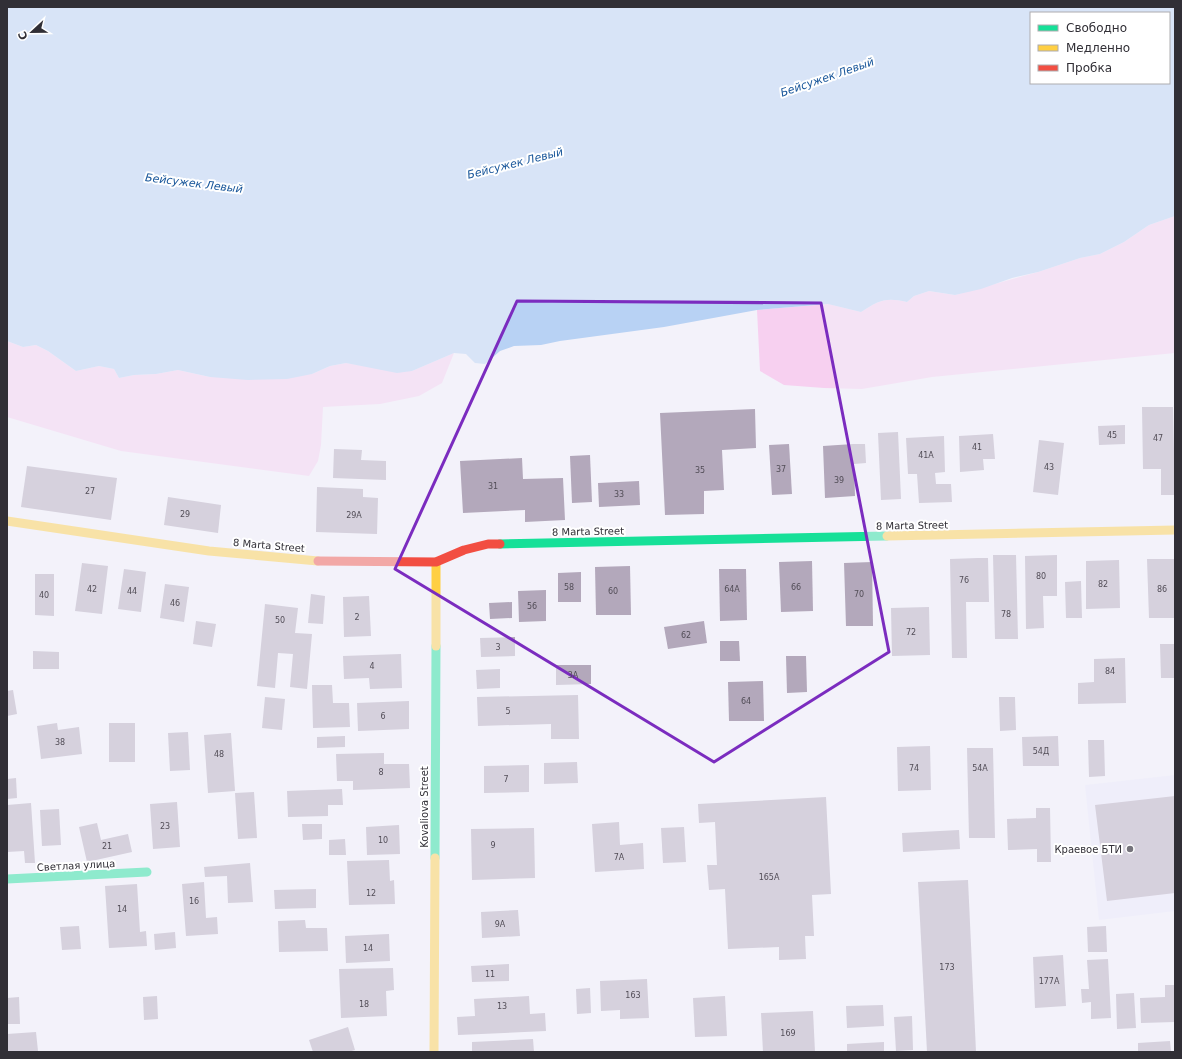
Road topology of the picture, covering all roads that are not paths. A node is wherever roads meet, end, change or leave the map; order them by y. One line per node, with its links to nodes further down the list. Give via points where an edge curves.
1 (7, 522): 3 (street, 8 Marta Street, via 239,554 320,561)
2 (1175, 530): 3 (street, 8 Marta Street, via 488,544 464,550)
3 (436, 562): 6 (street, Kovaliova Street)
4 (147, 872): 5 (street, Светлая улица)
5 (7, 879)
6 (434, 1052)

